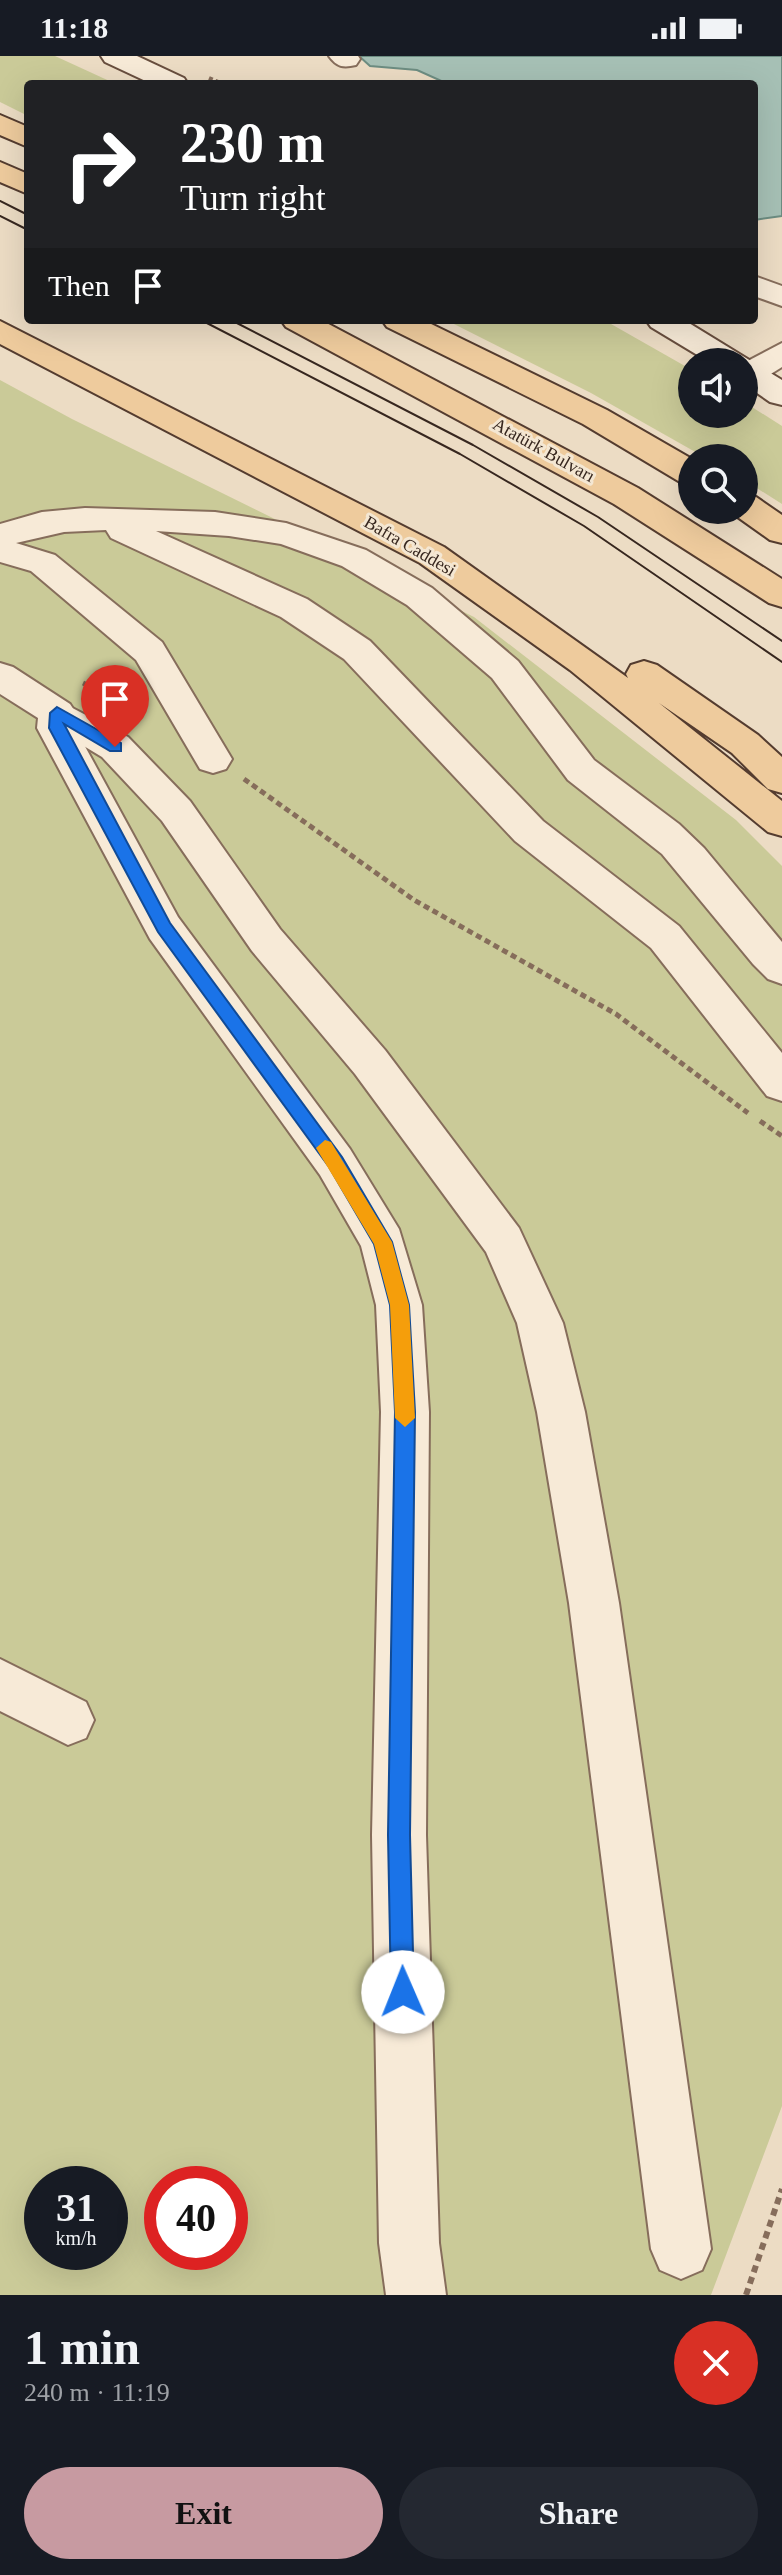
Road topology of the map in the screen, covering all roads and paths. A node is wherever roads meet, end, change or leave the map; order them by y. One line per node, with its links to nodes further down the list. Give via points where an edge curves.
1 (115, 56): 2 (street)
2 (166, 80)
3 (0, 124): 4 (main road)
4 (24, 136)
5 (0, 171): 6 (main road)
6 (24, 183)
7 (758, 287): 8 (street)
8 (782, 297)
9 (0, 304): 10 (main road, Bafra Caddesi)
10 (24, 316)
11 (38, 324): 32 (main road, Bafra Caddesi, via 459,546 745,744)
12 (305, 324): 27 (main road, Atatürk Bulvarı, via 613,488)
13 (406, 324): 21 (main road, via 595,417)
14 (669, 324): 16 (street)
15 (0, 331): 33 (main road, Bafra Caddesi, via 432,555 583,661)
16 (709, 348)
17 (782, 353): 18 (street)
18 (758, 362)
19 (758, 379): 20 (street)
20 (782, 395)
21 (678, 466)
22 (758, 515): 24 (main road)
23 (83, 516): 25 (street); 34 (street, via 286,534 381,574 436,606 480,643 528,696 581,770 677,845); 35 (street, via 146,537 294,608 357,650 529,831 665,937)
24 (782, 532)
25 (0, 536)
26 (0, 550): 31 (street, via 43,563 149,651)
27 (782, 595)
28 (0, 676): 29 (street)
29 (69, 698): 30 (path, via 122,698); 40 (street, via 176,811 266,940 370,1062 503,1241 540,1323 594,1603); 41 (street, via 56,728 164,928 335,1162 383,1242 399,1305 405,1412 399,1835 409,2243)
30 (148, 715)
31 (213, 759): 36 (path, via 414,900 616,1014)
32 (782, 779)
33 (782, 822)
34 (782, 968)
35 (782, 1084)
36 (782, 1136)
37 (0, 1684): 38 (street)
38 (68, 1720)
39 (782, 2189): 42 (path)
40 (681, 2249)
41 (416, 2295)
42 (746, 2295)

